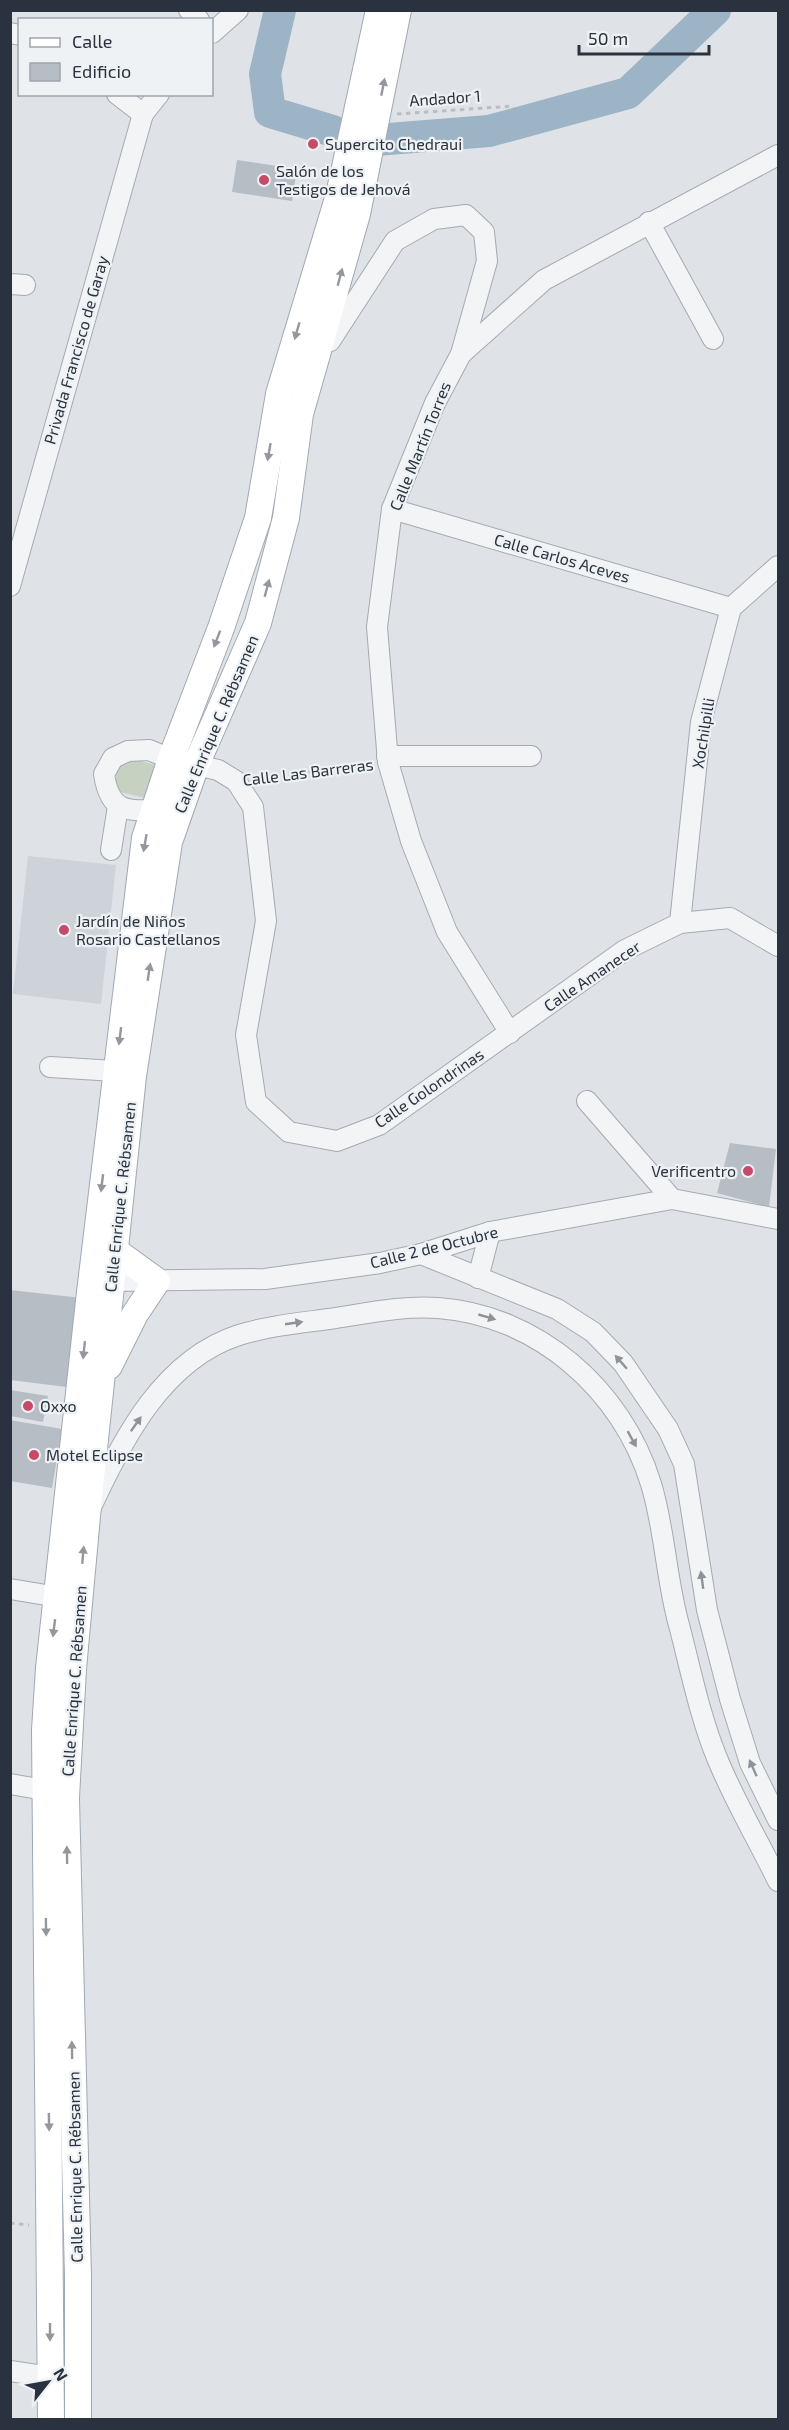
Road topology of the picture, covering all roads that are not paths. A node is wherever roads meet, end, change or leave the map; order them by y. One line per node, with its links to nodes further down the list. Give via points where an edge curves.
1 (238, 10): 4 (street)
2 (379, 10): 18 (main road, Calle Enrique C. Rébsamen, one-way to 18, via 339,195 279,394 258,518)
3 (398, 10): 11 (main road, Calle Enrique C. Rébsamen, one-way to 3, via 357,214)
4 (213, 31)
5 (120, 96): 7 (street)
6 (157, 96): 7 (street)
7 (143, 114): 15 (street, Privada Francisco de Garay)
8 (778, 155): 9 (street, Calle Martín Torres)
9 (649, 222): 10 (street); 12 (street, Calle Martín Torres, via 544,280)
10 (713, 339)
11 (326, 340): 12 (street, via 395,241 434,219 466,215 484,232 488,261); 20 (main road, Calle Enrique C. Rébsamen, one-way to 11, via 258,623 286,518 300,414)
12 (461, 354): 13 (street, Calle Martín Torres, via 435,403)
13 (392, 509): 16 (street, Calle Carlos Aceves); 19 (street, Calle Martín Torres, via 377,627)
14 (778, 566): 16 (street)
15 (10, 586)
16 (731, 608): 26 (street, Xochilpilli, via 701,722)
17 (531, 756): 19 (street)
18 (171, 759): 20 (street, Calle Las Barreras); 22 (street, via 149,750 128,751 113,758 104,774 107,793); 24 (main road, Calle Enrique C. Rébsamen)
19 (388, 759): 28 (street, Calle Martín Torres, via 411,841 447,932)
20 (196, 765): 21 (street, Calle Las Barreras, via 218,770); 23 (main road, Calle Enrique C. Rébsamen)
21 (236, 781): 28 (street, Calle Golondrinas, via 254,807 266,921 246,1035 255,1102 289,1132 337,1141 379,1125)
22 (118, 806): 24 (street, via 132,811); 25 (street)
23 (179, 809): 24 (street); 35 (main road, Calle Enrique C. Rébsamen, one-way to 23, via 133,1076 169,842)
24 (153, 810): 30 (main road, Calle Enrique C. Rébsamen, one-way to 30, via 145,838)
25 (111, 850)
26 (680, 923): 27 (street, Calle Amanecer, via 730,918); 28 (street, Calle Amanecer, via 625,950)
27 (778, 946)
28 (510, 1033)
29 (50, 1067): 30 (street)
30 (116, 1071): 39 (main road, Calle Enrique C. Rébsamen, one-way to 39)
31 (587, 1101): 32 (street)
32 (672, 1199): 33 (street, Calle 2 de Octubre); 34 (street, Calle 2 de Octubre)
33 (778, 1219)
34 (490, 1232): 36 (street, Calle 2 de Octubre); 37 (street)
35 (114, 1250): 38 (main road); 39 (main road, Calle Enrique C. Rébsamen)
36 (422, 1254): 37 (street); 38 (street, Calle 2 de Octubre, via 265,1279)
37 (478, 1278): 44 (street, one-way to 37, via 707,1610 684,1464 668,1429 623,1363 593,1332 557,1309)
38 (157, 1281): 39 (street, Calle 2 de Octubre); 40 (main road, via 120,1341)
39 (100, 1287): 40 (main road, Calle Enrique C. Rébsamen); 43 (main road, Calle Enrique C. Rébsamen, one-way to 43)
40 (101, 1389): 41 (main road, Calle Enrique C. Rébsamen)
41 (87, 1516): 45 (street, one-way to 45, via 122,1444 172,1377 200,1354 236,1336 273,1326 404,1308 466,1311 504,1322 573,1363 625,1426 643,1460 652,1487 677,1620); 53 (main road, Calle Enrique C. Rébsamen, one-way to 41, via 66,1798)
42 (10, 1589): 43 (street)
43 (58, 1597): 47 (main road, Calle Enrique C. Rébsamen, one-way to 47, via 49,1668)
44 (735, 1716): 45 (street); 48 (street, one-way to 44, via 750,1763)
45 (707, 1724): 49 (street, via 716,1756)
46 (10, 1784): 47 (street)
47 (44, 1790): 51 (main road, Calle Enrique C. Rébsamen, one-way to 51)
48 (778, 1820)
49 (778, 1881)
50 (10, 2371): 51 (street)
51 (50, 2377): 52 (main road, Calle Enrique C. Rébsamen)
52 (51, 2420)
53 (78, 2420)

